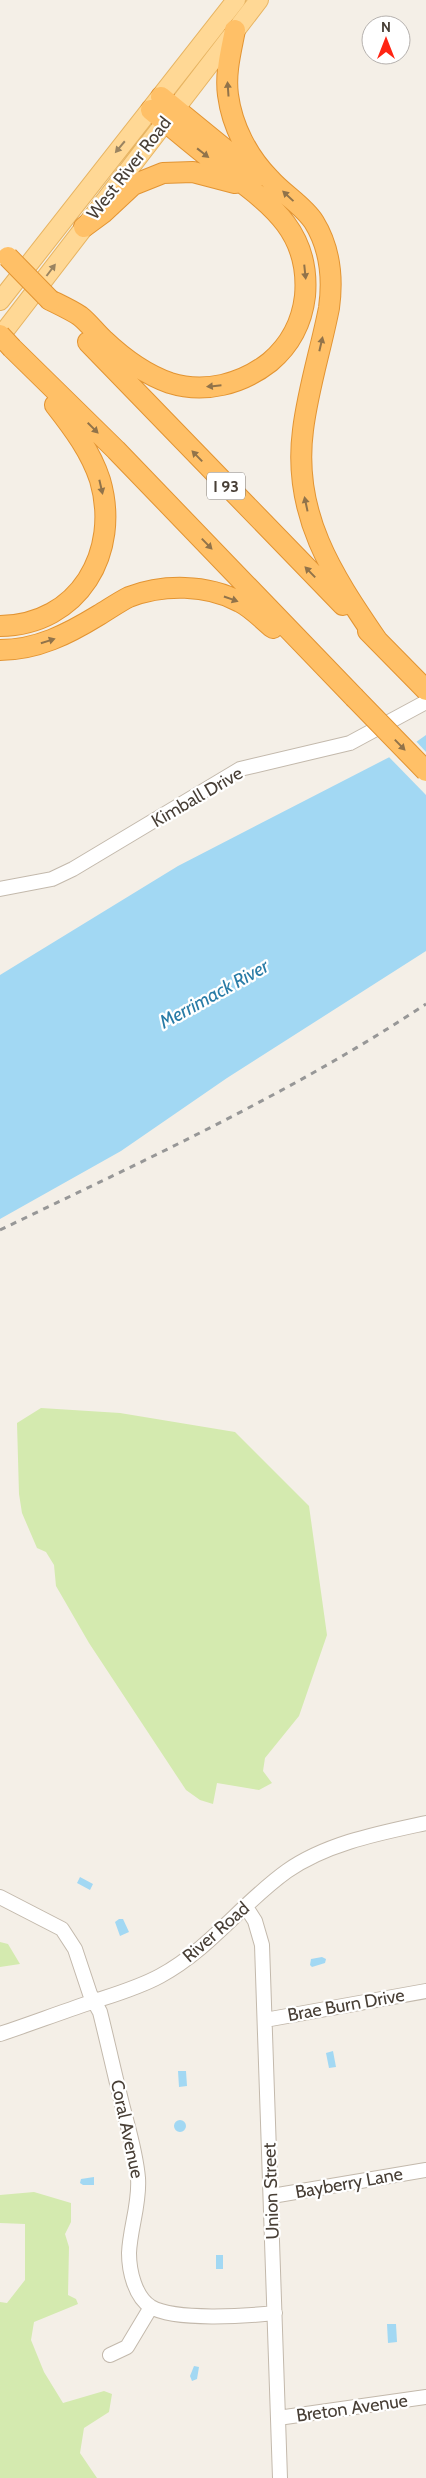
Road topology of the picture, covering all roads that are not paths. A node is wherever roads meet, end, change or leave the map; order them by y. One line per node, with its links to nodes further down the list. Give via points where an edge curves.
1 (236, 0): 4 (main road, West River Road)
2 (259, 0): 3 (main road, West River Road)
3 (235, 30): 4 (main road, West River Road); 5 (highway, one-way to 3, via 245,145 231,112 227,76)
4 (163, 110): 5 (highway, via 248,168); 6 (highway, one-way to 6); 7 (main road, West River Road); 10 (main road, West River Road, one-way to 10, via 93,180)
5 (270, 179): 14 (highway, one-way to 5, via 321,552 303,485 302,431 329,308 329,262 314,222)
6 (252, 190): 7 (highway, via 193,172 162,173 133,185); 9 (highway, one-way to 9, via 272,206 293,232 302,257 306,285 302,312 293,334 276,357 247,377 232,383 199,387 186,387 156,378 128,362 80,317)
7 (84, 227): 11 (main road, West River Road, one-way to 7)
8 (4, 252): 9 (highway, I 93, bridge)
9 (50, 300): 14 (highway, I 93, one-way to 9, via 132,389)
10 (0, 301)
11 (4, 340): 12 (highway)
12 (34, 369): 13 (highway, one-way to 13, via 87,450 100,480 106,508 105,539 98,565 73,598 36,619); 17 (highway, one-way to 17)
13 (0, 626)
14 (377, 640): 16 (highway, I 93)
15 (0, 650): 17 (highway, one-way to 17, via 65,636 128,598 154,590 205,590 240,602)
16 (426, 690)
17 (354, 697): 19 (highway, one-way to 19, bridge)
18 (426, 702): 20 (street, Kimball Drive, via 350,743 240,769 74,869 52,879)
19 (426, 771)
20 (0, 889)
21 (426, 1823): 23 (street, River Road, via 355,1840 308,1859 288,1870)
22 (0, 1897): 25 (street, Coral Avenue, via 62,1929 75,1949)
23 (246, 1907): 25 (street, River Road, via 210,1942 180,1964 132,1989); 26 (street, Union Street, via 255,1921 262,1945)
24 (426, 1991): 26 (street, Brae Burn Drive)
25 (94, 2002): 27 (street, River Road); 30 (street, Coral Avenue, via 100,2012 112,2059 138,2177 130,2267 138,2292)
26 (265, 2020): 29 (street, Union Street)
27 (0, 2034)
28 (426, 2170): 29 (street, Bayberry Lane)
29 (272, 2196): 31 (street, Union Street)
30 (151, 2307): 31 (street, via 175,2313 208,2315); 32 (street, via 127,2346)
31 (275, 2313): 34 (street, Union Street)
32 (110, 2355)
33 (426, 2397): 34 (street, Breton Avenue)
34 (278, 2418): 35 (street, Union Street)
35 (280, 2478)

